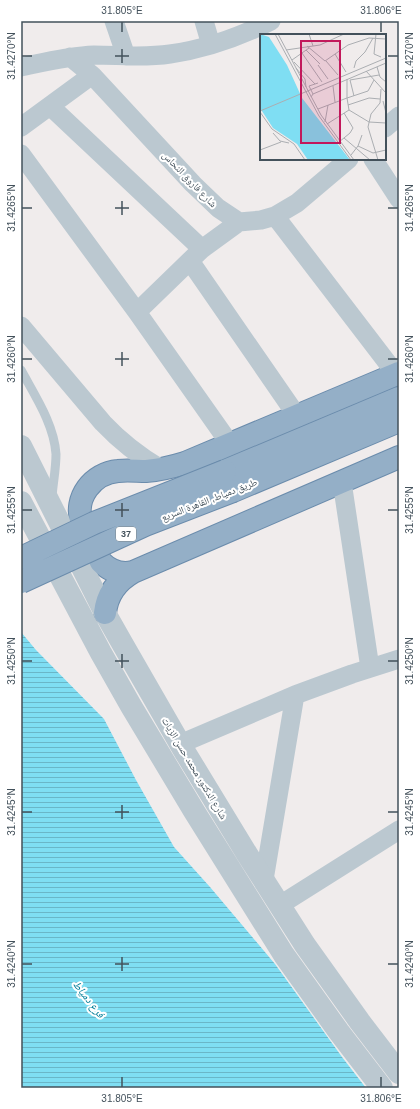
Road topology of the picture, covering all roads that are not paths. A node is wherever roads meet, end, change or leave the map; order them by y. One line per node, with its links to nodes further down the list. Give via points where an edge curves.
1 (114, 21): 5 (street)
2 (204, 21): 4 (street)
3 (271, 21): 4 (street)
4 (211, 46): 5 (street, via 169,55)
5 (126, 56): 6 (street)
6 (70, 57): 7 (street); 8 (street, شارع فاروق النحاس)
7 (21, 67)
8 (92, 74): 9 (street); 18 (street, شارع فاروق النحاس, via 193,184 218,208)
9 (50, 106): 11 (street); 19 (street)
10 (399, 116): 12 (street)
11 (21, 127)
12 (386, 127)
13 (21, 154): 20 (street)
14 (348, 160): 17 (street, via 297,203)
15 (374, 160): 16 (street)
16 (399, 199)
17 (275, 216): 18 (street); 23 (street)
18 (239, 222): 19 (street)
19 (196, 255): 20 (street); 25 (street)
20 (137, 312): 27 (street)
21 (21, 326): 30 (street, via 110,430 130,449)
22 (21, 370): 34 (lane, via 48,422 54,441 56,461)
23 (397, 374): 25 (highway)
24 (399, 398): 31 (highway, طريق دمياط, القاهرة السريع / 37)
25 (297, 416): 27 (highway)
26 (399, 421): 31 (highway, طريق دمياط, القاهرة السريع / 37)
27 (230, 444): 30 (highway, via 185,463)
28 (21, 446): 34 (street, شارع الدكتور محمد حسن الزيات)
29 (399, 457): 32 (highway)
30 (161, 469): 36 (highway, via 119,470 101,475 94,480 83,496 80,514 82,523 101,562 108,569 118,573)
31 (229, 481): 35 (highway, طريق دمياط, القاهرة السريع / 37, bridge, via 94,523); 37 (highway, طريق دمياط, القاهرة السريع / 37, bridge, via 145,525)
32 (342, 482): 36 (highway); 40 (street)
33 (21, 502): 47 (street, via 101,653 194,811 284,955)
34 (52, 508): 38 (street, شارع الدكتور محمد حسن الزيات)
35 (21, 558)
36 (133, 572): 38 (highway, via 113,589)
37 (21, 582)
38 (105, 613): 42 (street, شارع الدكتور محمد حسن الزيات)
39 (399, 659): 40 (street)
40 (370, 668): 41 (street)
41 (295, 695): 42 (street); 44 (street)
42 (180, 744): 44 (street, شارع الدكتور محمد حسن الزيات)
43 (399, 830): 45 (street)
44 (264, 880): 45 (street, شارع الدكتور محمد حسن الزيات)
45 (280, 905): 46 (street, شارع الدكتور محمد حسن الزيات, via 332,984)
46 (399, 1073)
47 (382, 1088)

